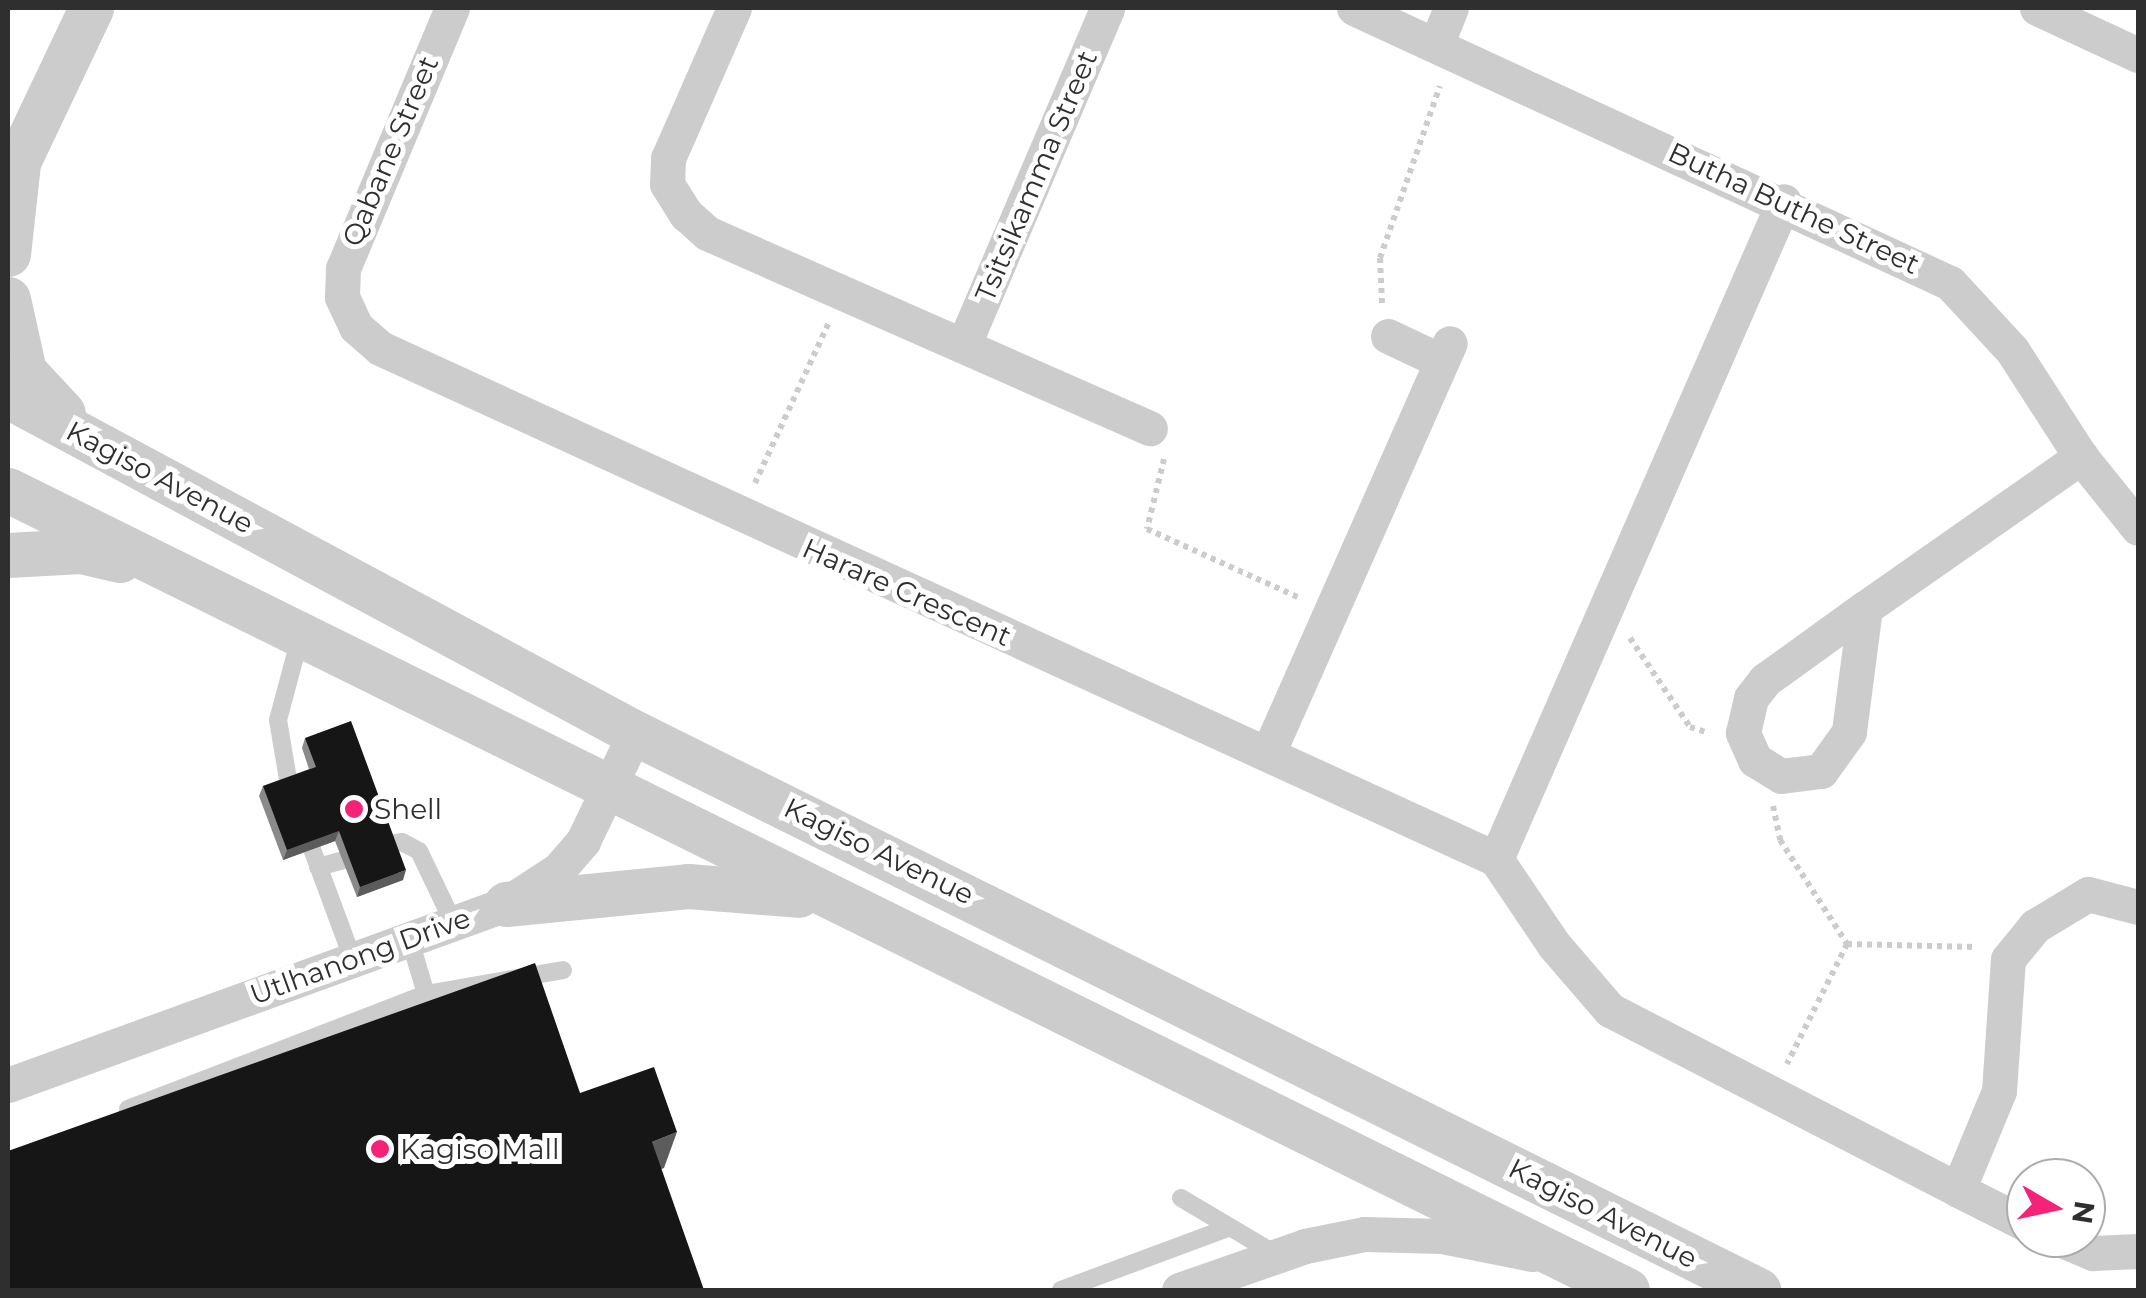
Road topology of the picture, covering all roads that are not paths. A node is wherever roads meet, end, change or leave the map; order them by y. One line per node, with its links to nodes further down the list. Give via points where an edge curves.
1 (91, 8): 10 (street)
2 (452, 8): 13 (street, Qabane Street, via 351,236)
3 (734, 8): 16 (street, via 676,134 667,184 707,233)
4 (1107, 8): 16 (street, Tsitsikamma Street)
5 (1354, 8): 8 (street, Butha Buthe Street)
6 (1451, 8): 8 (street)
7 (2037, 8): 9 (street)
8 (1442, 48): 11 (street, Butha Buthe Street)
9 (2138, 56)
10 (13, 173): 12 (street)
11 (1784, 202): 20 (street, Butha Buthe Street, via 1950,282 2012,350); 32 (street)
12 (8, 254)
13 (342, 297): 28 (street, Harare Crescent, via 356,327 380,348)
14 (8, 299): 19 (street, via 24,371 40,394)
15 (1388, 336): 28 (street, via 1446,352)
16 (964, 344): 18 (street)
17 (8, 396): 19 (street, Kagiso Avenue)
18 (1150, 428)
19 (102, 446): 27 (street, Kagiso Avenue)
20 (2082, 457): 22 (street, Butha Buthe Street); 25 (street)
21 (8, 490): 24 (street)
22 (2138, 528)
23 (8, 556): 24 (street, via 82,551)
24 (171, 571): 26 (street)
25 (1866, 608): 25 (street, via 1765,680 1744,718 1755,754 1801,778 1821,770 1850,732)
26 (300, 637): 29 (lane, via 278,720); 30 (street)
27 (635, 733): 30 (street, Utlhanong Drive); 55 (street, Kagiso Avenue)
28 (1269, 751): 32 (street, Harare Crescent)
29 (290, 784)
30 (610, 791): 34 (street); 35 (street, Utlhanong Drive, via 570,858)
31 (390, 844): 37 (lane, via 418,851)
32 (1496, 859): 44 (street, via 1554,945 1610,1010)
33 (341, 861): 39 (lane, via 316,858)
34 (831, 899): 35 (street, via 688,886); 51 (street)
35 (506, 904): 37 (street, Utlhanong Drive)
36 (2138, 907): 44 (street, via 2088,894 2035,926 2014,948 2004,976 1999,1091)
37 (453, 922): 38 (street, Utlhanong Drive)
38 (408, 937): 39 (street, Utlhanong Drive); 41 (lane)
39 (352, 957): 42 (street, Utlhanong Drive)
40 (563, 970): 41 (lane)
41 (426, 994): 43 (lane)
42 (8, 1085)
43 (116, 1114)
44 (1958, 1190): 46 (street)
45 (1181, 1198): 47 (lane)
46 (2006, 1214)
47 (1230, 1228): 50 (lane); 52 (lane)
48 (2138, 1251): 49 (street)
49 (2106, 1252)
50 (1278, 1256): 51 (street, via 1364,1234 1407,1233); 53 (street)
51 (1569, 1261): 54 (street)
52 (1061, 1290)
53 (1179, 1290)
54 (1627, 1290)
55 (1758, 1290)

